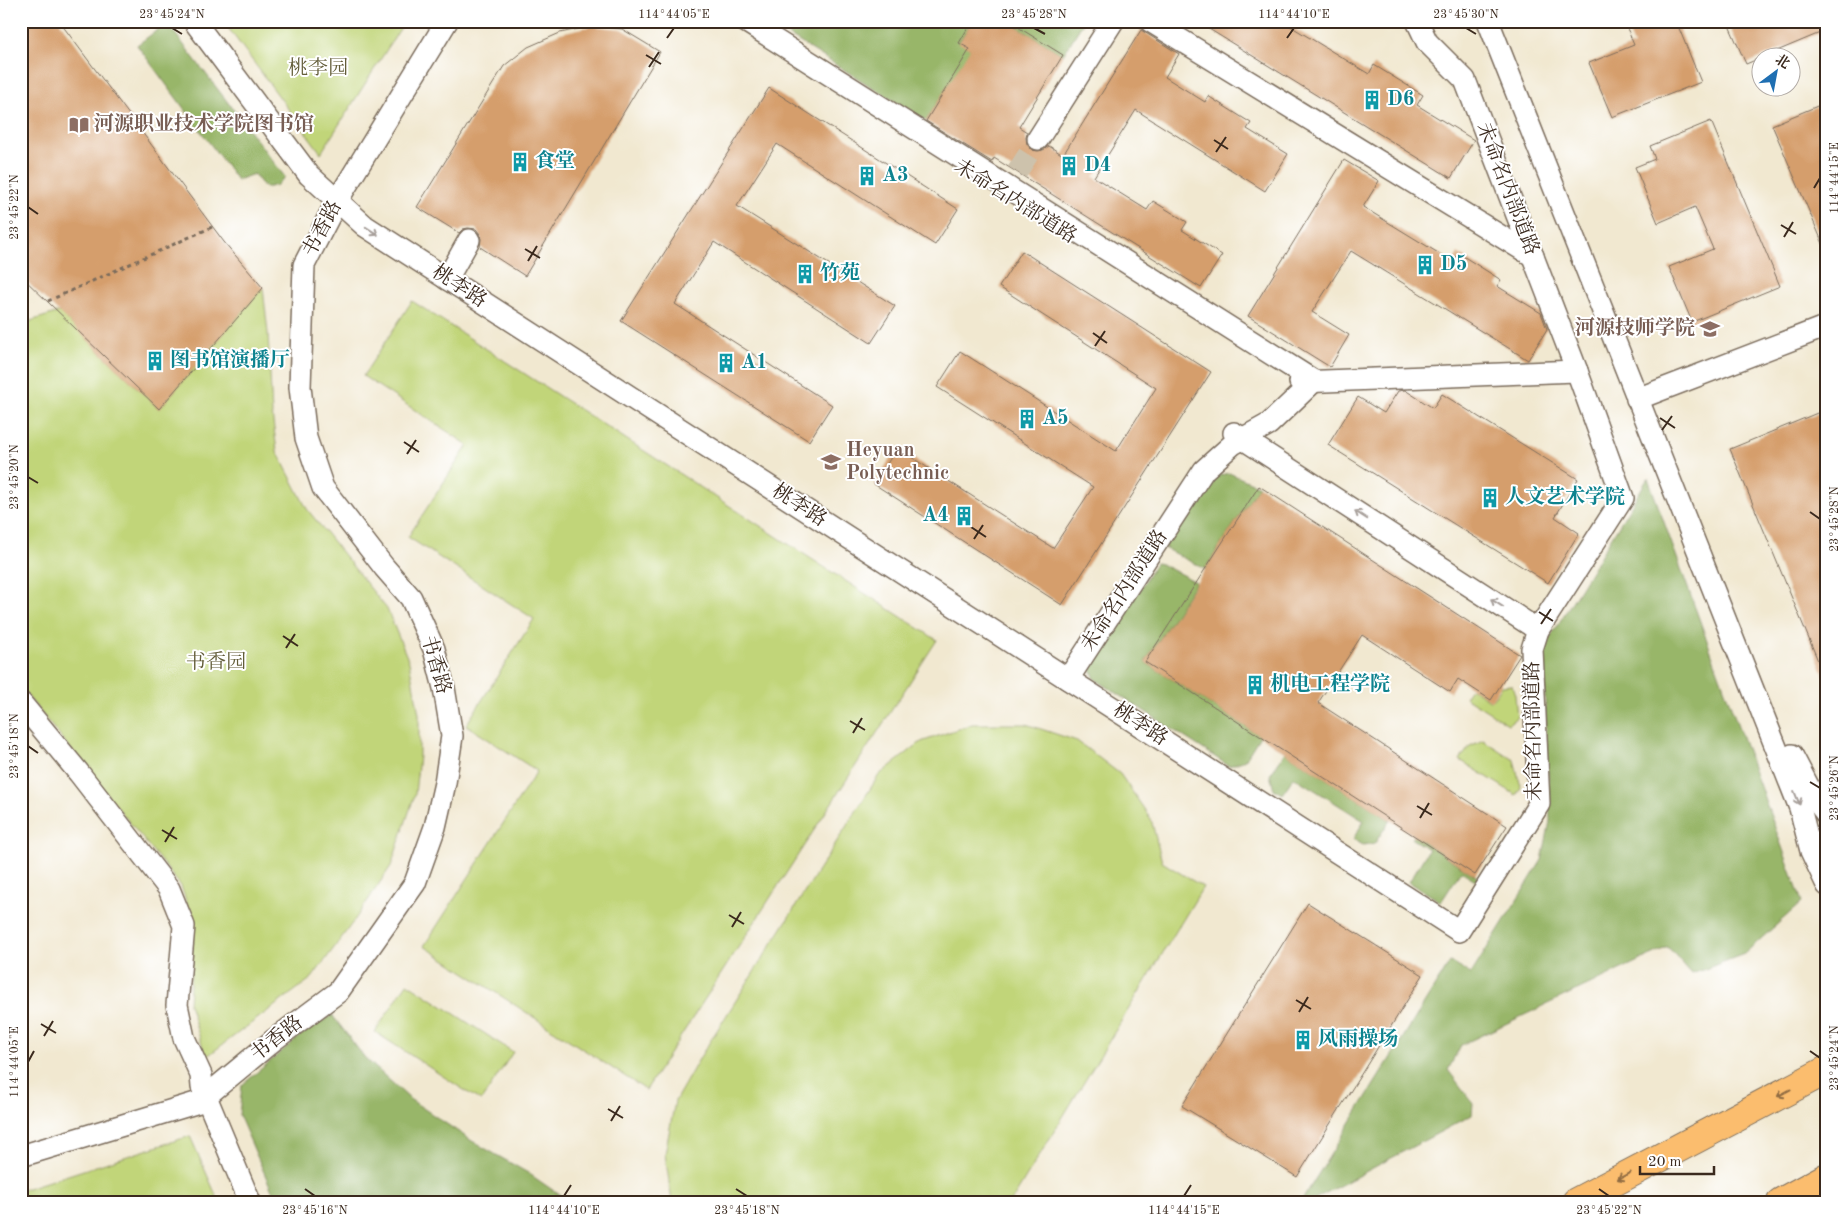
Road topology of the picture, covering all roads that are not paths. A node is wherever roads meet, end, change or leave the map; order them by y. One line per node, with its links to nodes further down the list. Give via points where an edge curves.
1 (194, 21): 15 (street, 桃李路, via 309,175)
2 (210, 21): 15 (street, 桃李路)
3 (431, 21): 15 (street, 书香路)
4 (447, 21): 15 (street, 书香路)
5 (730, 21): 14 (street, 未命名内部道路)
6 (745, 21): 14 (street, 未命名内部道路)
7 (1098, 21): 8 (street, via 1033,136)
8 (1113, 21)
9 (1150, 21): 17 (street)
10 (1175, 21): 17 (street)
11 (1417, 21): 17 (street, 未命名内部道路, via 1427,42 1465,80)
12 (1488, 21): 22 (street)
13 (1503, 21): 22 (street)
14 (1004, 181): 21 (street, 未命名内部道路)
15 (335, 191): 18 (street, 桃李路, via 373,214); 31 (street, 书香路, via 293,261 288,384 298,440 314,490 402,600 426,650 439,737 434,780 406,879 330,987)
16 (469, 240): 18 (street)
17 (1530, 247): 20 (street, 未命名内部道路)
18 (450, 272): 25 (street, 桃李路)
19 (1827, 326): 22 (street)
20 (1576, 371): 21 (street); 24 (street, 未命名内部道路, via 1623,498)
21 (1306, 382): 23 (street, 未命名内部道路)
22 (1644, 397): 27 (street, via 1794,760); 28 (street, one-way to 28, via 1800,808 1811,851)
23 (1239, 436): 24 (street, one-way to 23); 25 (street, 未命名内部道路, via 1204,470)
24 (1538, 630): 29 (street, 未命名内部道路, via 1532,649 1539,804)
25 (1067, 671): 29 (street, 桃李路)
26 (21, 703): 31 (street, via 169,889 184,926 177,1005 184,1038)
27 (1827, 815)
28 (1827, 885)
29 (1462, 926)
30 (1827, 1070): 37 (main road, one-way to 37)
31 (207, 1086): 32 (street, 书香路, via 192,1095); 33 (street, 书香路, via 198,1102); 35 (street); 36 (street)
32 (21, 1144)
33 (21, 1156)
34 (1827, 1177): 38 (main road)
35 (250, 1202)
36 (261, 1202)
37 (1576, 1202)
38 (1781, 1202)

